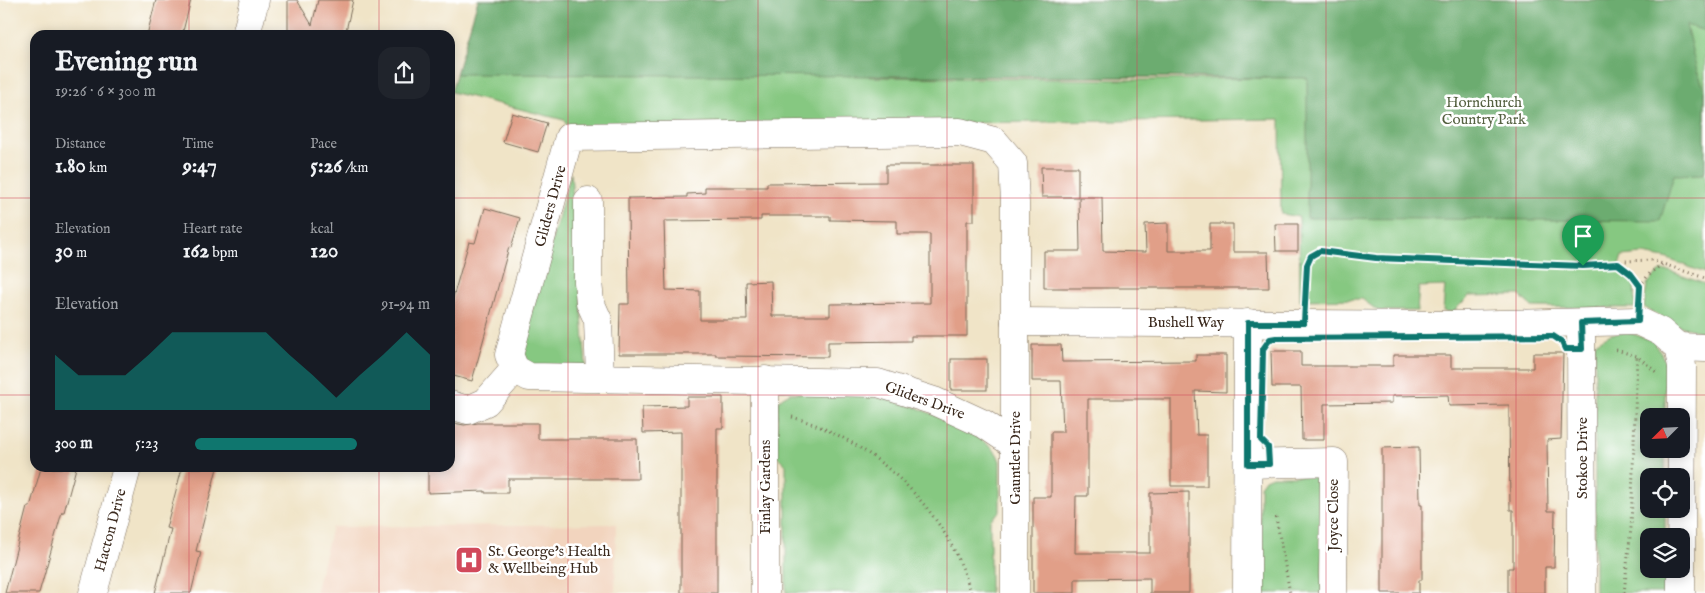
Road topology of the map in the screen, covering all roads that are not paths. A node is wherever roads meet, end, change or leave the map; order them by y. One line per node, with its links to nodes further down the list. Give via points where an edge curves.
1 (256, 0): 2 (street)
2 (247, 30)
3 (588, 201): 10 (street, via 588,282 590,302 598,320)
4 (1015, 322): 5 (street, Bushell Way); 9 (street, Gliders Drive, via 1014,163 994,141 960,132 569,137 509,355); 13 (street, Gauntlet Drive)
5 (1248, 323): 6 (street, Bushell Way); 14 (street)
6 (1581, 323): 7 (street, Bushell Way, via 1638,321 1661,332); 21 (street, Stokoe Drive)
7 (1678, 347): 8 (street); 22 (street, via 1682,366)
8 (1705, 348)
9 (515, 369): 10 (street, Gliders Drive, via 529,378); 12 (street, via 486,402 468,410)
10 (600, 378): 11 (street, Gliders Drive)
11 (765, 380): 13 (street, Gliders Drive, via 878,383 934,401 984,424); 17 (street, Finlay Gardens)
12 (455, 407)
13 (1015, 445): 18 (street, Gauntlet Drive)
14 (1248, 464): 19 (street); 20 (street, Joyce Close, via 1334,462)
15 (127, 472): 16 (street, Hacton Drive)
16 (93, 593)
17 (765, 593)
18 (1016, 593)
19 (1247, 593)
20 (1333, 593)
21 (1582, 593)
22 (1681, 593)

